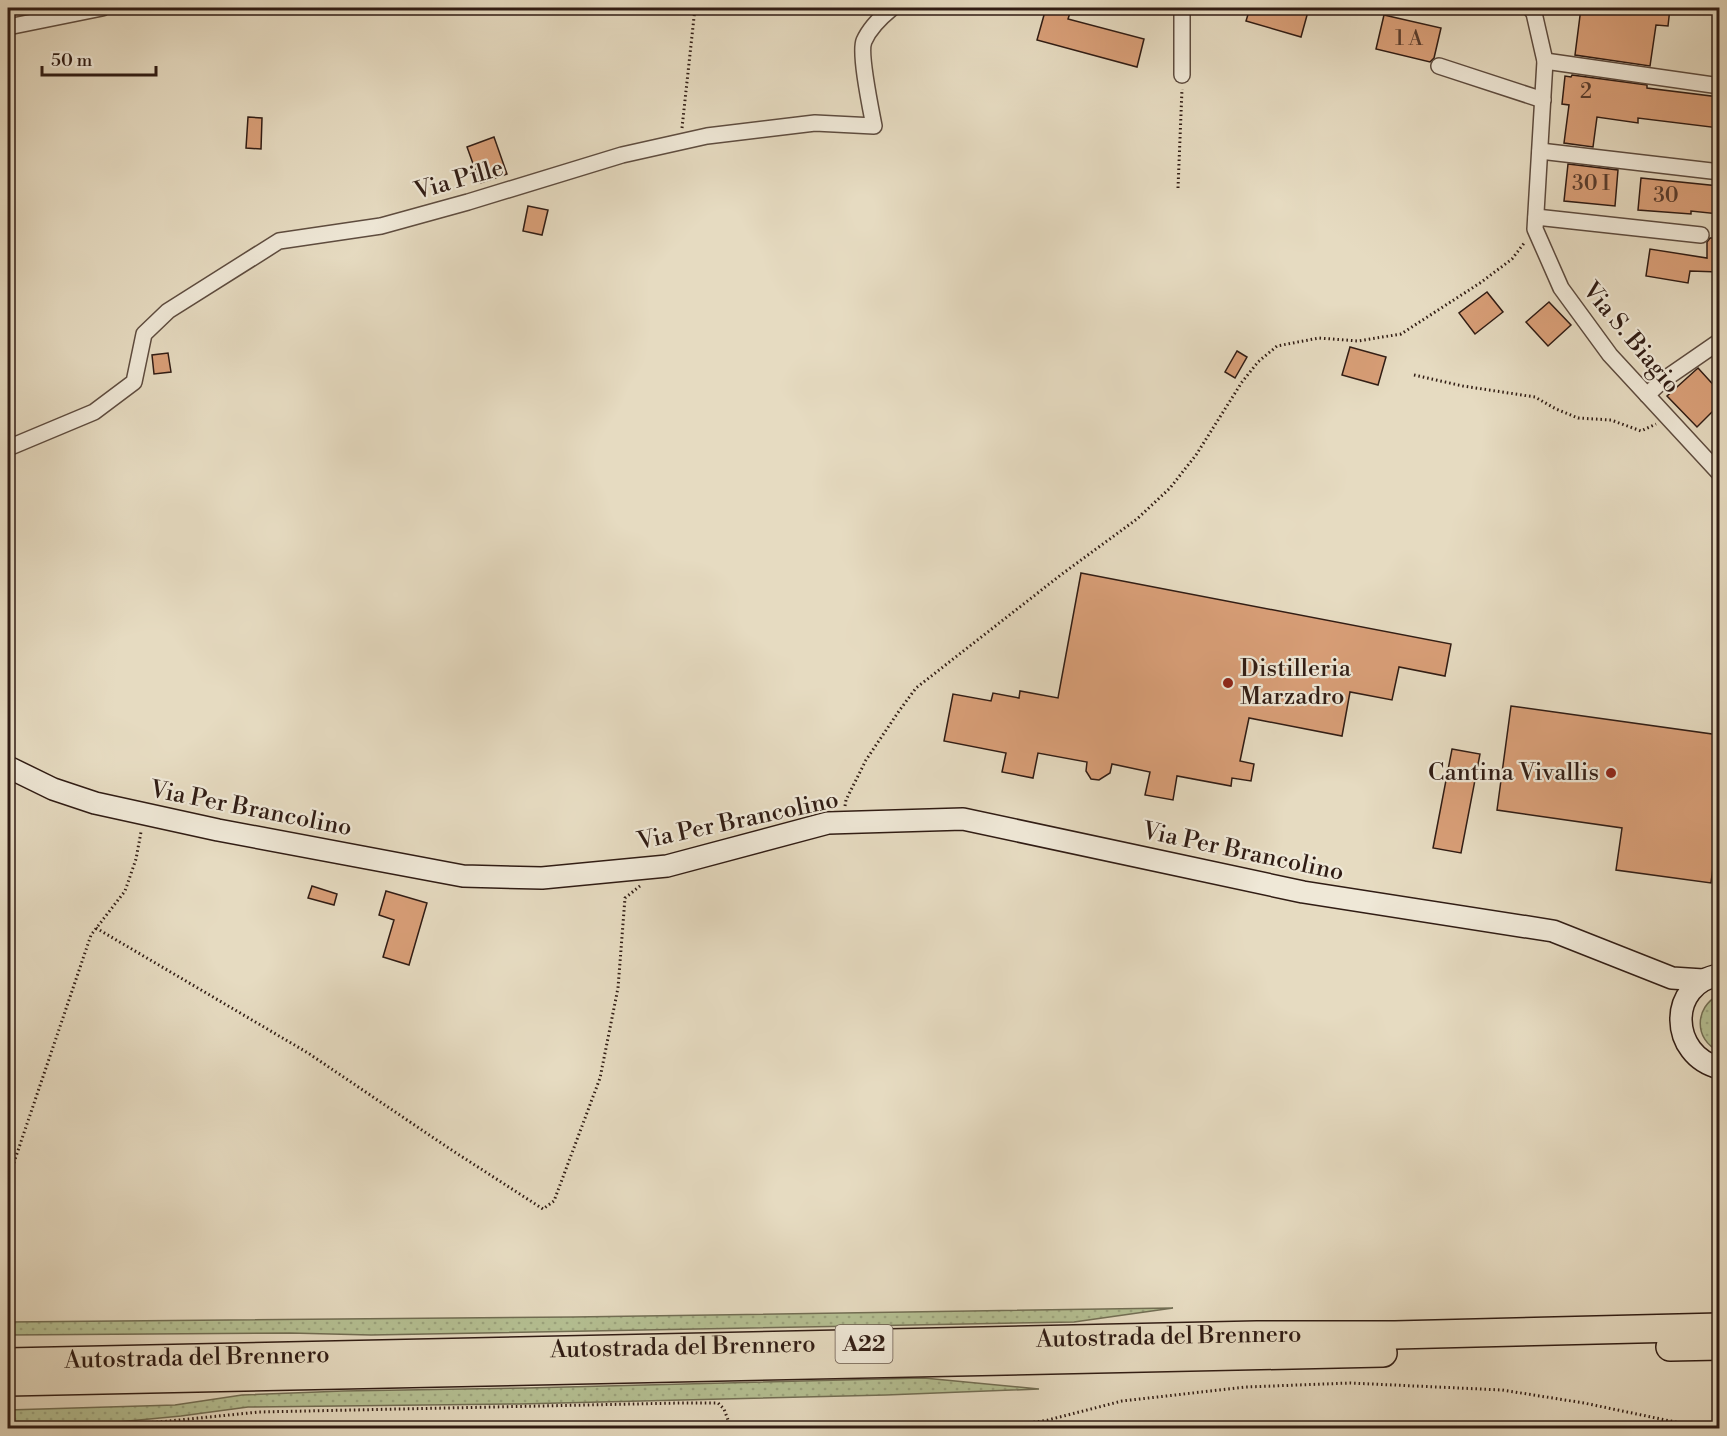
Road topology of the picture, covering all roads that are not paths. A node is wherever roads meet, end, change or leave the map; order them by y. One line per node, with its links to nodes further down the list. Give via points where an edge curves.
1 (102, 8): 5 (street)
2 (892, 8): 17 (street, Via Pille, via 877,21 863,43 874,126 815,123 706,136 622,155 381,226 279,241 168,311 144,334 134,382 94,412)
3 (1182, 8): 8 (street)
4 (1530, 8): 6 (street, Via S. Biagio)
5 (8, 27)
6 (1545, 61): 9 (street); 10 (street, Via S. Biagio)
7 (1439, 66): 10 (street)
8 (1182, 75)
9 (1719, 86)
10 (1543, 99): 11 (street, Via S. Biagio)
11 (1540, 151): 12 (street); 13 (street, Via S. Biagio)
12 (1719, 172)
13 (1535, 223): 14 (street); 16 (street, Via S. Biagio, via 1561,288 1610,355)
14 (1701, 235)
15 (1719, 341): 16 (street)
16 (1647, 395): 18 (street, Via S. Biagio)
17 (8, 448)
18 (1719, 474)
19 (8, 767): 20 (main road, Via Per Brancolino, via 52,789 95,803 463,876 542,878 667,866 828,824 963,819 1303,892 1553,931)
20 (1588, 944): 21 (main road, via 1672,978); 22 (main road, via 1674,991)
21 (1711, 978): 22 (main road)
22 (1685, 1001): 23 (main road, via 1680,1016 1687,1046 1696,1058)
23 (1719, 1068)
24 (1719, 1328): 27 (highway, Autostrada del Brennero / A22)
25 (1719, 1346): 30 (highway, Autostrada del Brennero / A22)
26 (8, 1348): 27 (highway)
27 (82, 1360): 28 (highway, Autostrada del Brennero / A22)
28 (8, 1362)
29 (8, 1382): 30 (highway, Autostrada del Brennero / A22)
30 (55, 1382): 31 (highway)
31 (8, 1394)

